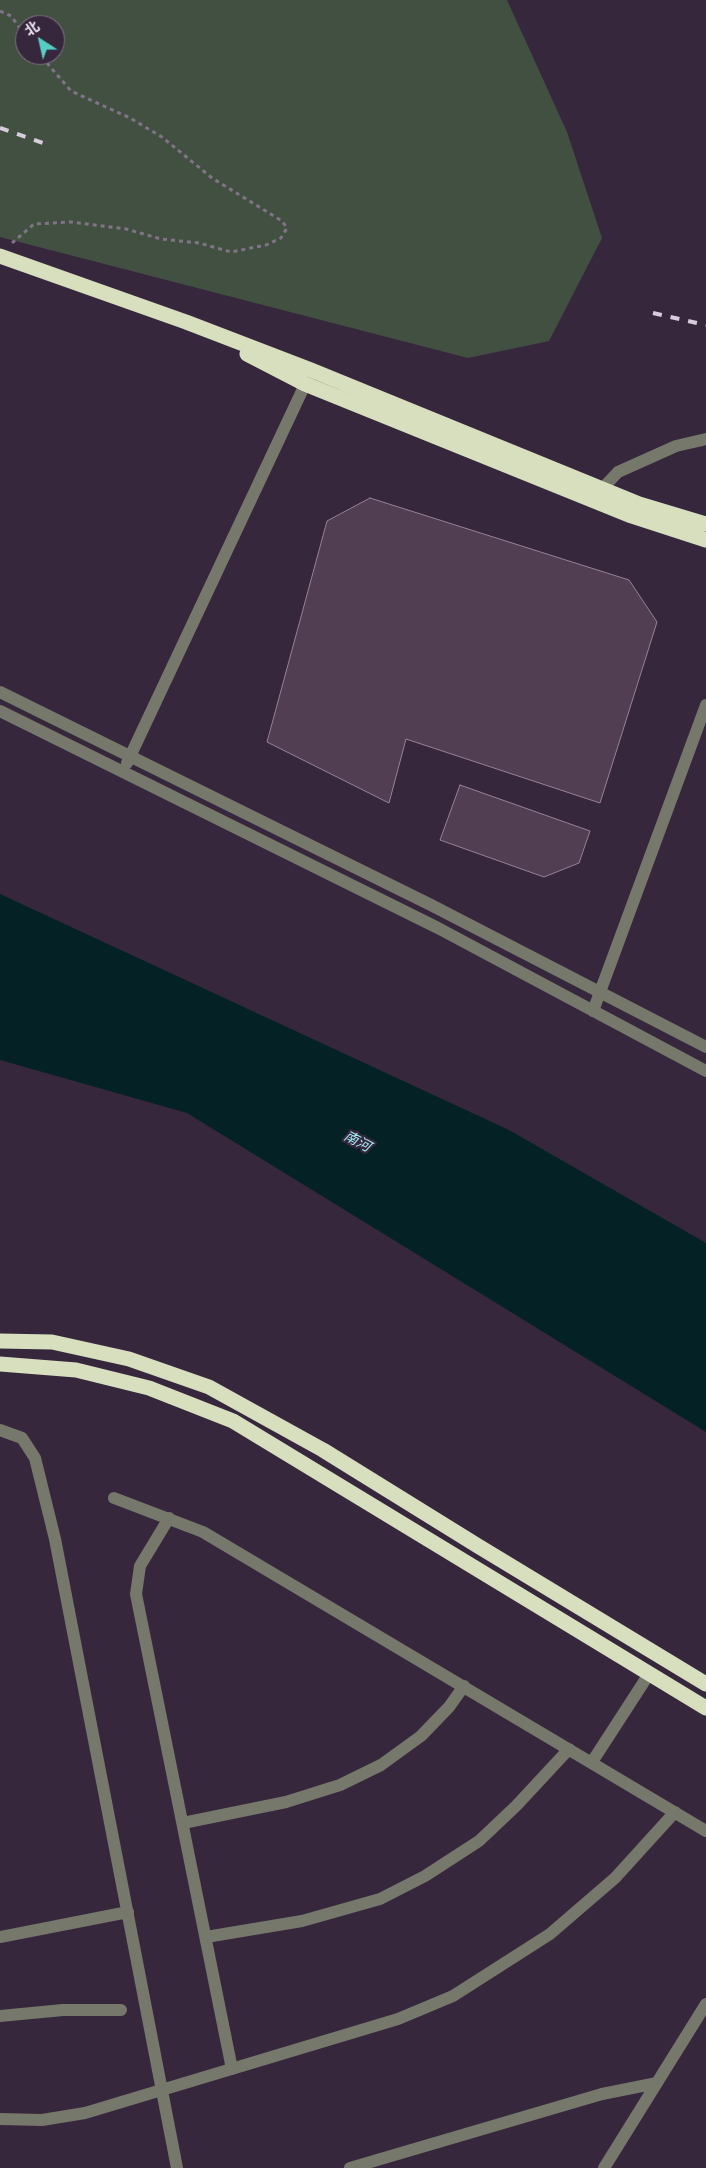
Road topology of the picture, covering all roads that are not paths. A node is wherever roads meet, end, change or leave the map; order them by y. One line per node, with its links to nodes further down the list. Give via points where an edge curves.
1 (3, 252): 2 (highway)
2 (186, 322): 3 (highway); 4 (highway)
3 (312, 370): 4 (street); 6 (highway)
4 (305, 384): 8 (highway, via 629,516); 12 (street)
5 (706, 439): 6 (street, via 676,446 618,472)
6 (602, 489): 7 (highway)
7 (706, 524)
8 (706, 540)
9 (0, 692): 12 (street)
10 (706, 705): 14 (street)
11 (0, 711): 13 (street)
12 (130, 756): 13 (street); 14 (street)
13 (123, 772): 15 (street, via 438,928)
14 (600, 991): 15 (street); 16 (street)
15 (593, 1011): 17 (street)
16 (706, 1047)
17 (706, 1071)
18 (0, 1341): 24 (highway, via 52,1342 129,1359 208,1387 323,1450)
19 (0, 1364): 23 (highway, via 76,1370 150,1388 233,1421)
20 (0, 1430): 32 (street, via 22,1438 35,1458 55,1539)
21 (114, 1498): 22 (street)
22 (169, 1518): 25 (street, via 203,1532); 30 (street, via 140,1566 136,1594)
23 (649, 1674): 26 (highway); 28 (street)
24 (706, 1684)
25 (464, 1686): 27 (street); 30 (street, via 449,1708 421,1736 381,1765 340,1785 286,1802)
26 (706, 1708)
27 (569, 1749): 28 (street); 34 (street, via 479,1841 425,1876 380,1899 311,1918)
28 (592, 1762): 29 (street)
29 (675, 1812): 31 (street); 38 (street, via 615,1878 550,1934 453,1996 398,2019)
30 (183, 1823): 34 (street)
31 (706, 1831)
32 (128, 1912): 33 (street); 40 (street)
33 (0, 1937)
34 (206, 1937): 38 (street)
35 (706, 2004): 39 (street)
36 (121, 2010): 37 (street, via 63,2010)
37 (0, 2016)
38 (232, 2069): 40 (street)
39 (657, 2083): 43 (street, via 602,2094); 44 (street)
40 (163, 2090): 41 (street, via 85,2113 42,2120); 42 (street)
41 (0, 2120)
42 (178, 2168)
43 (350, 2168)
44 (604, 2168)

